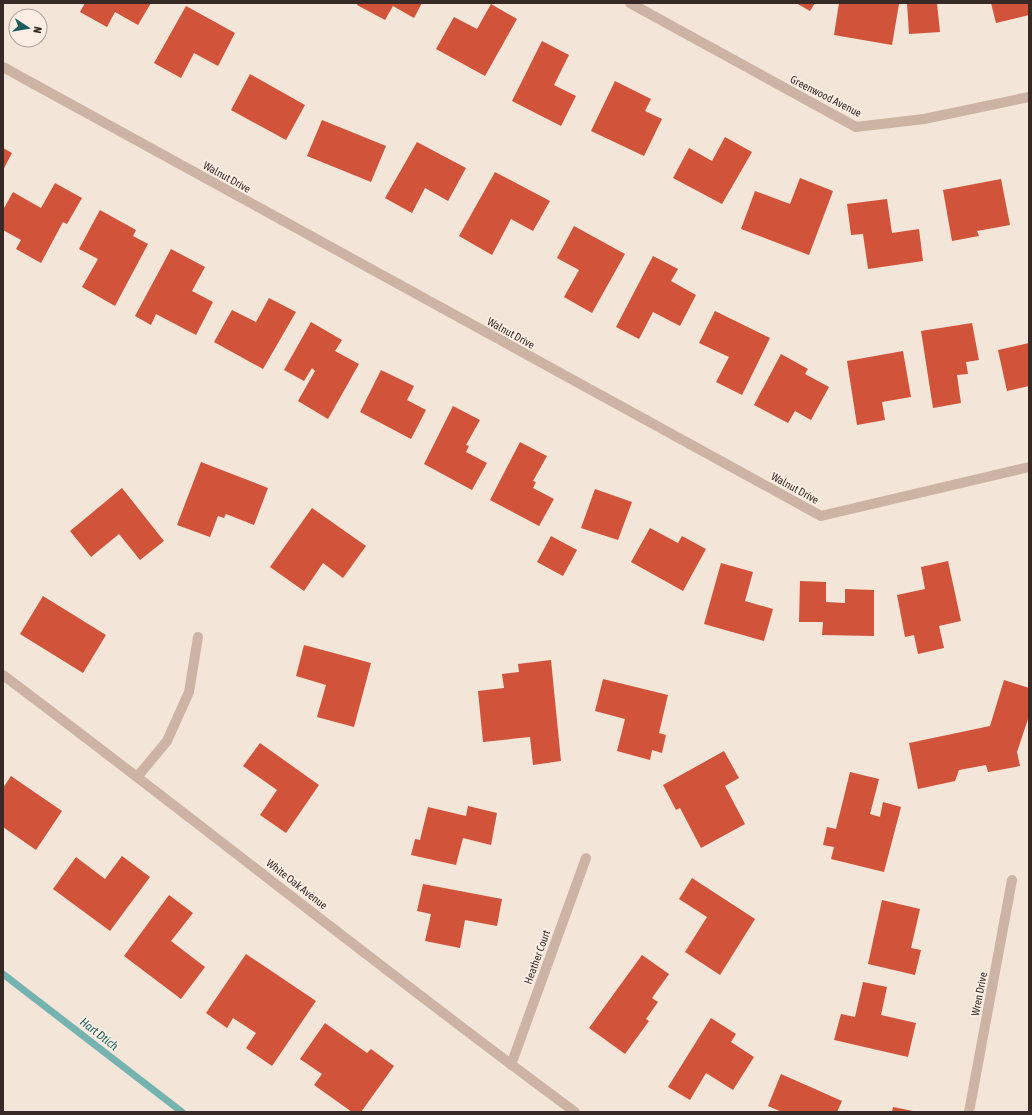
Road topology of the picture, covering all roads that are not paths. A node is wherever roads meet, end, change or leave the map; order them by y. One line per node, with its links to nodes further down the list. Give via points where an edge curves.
1 (630, 3): 3 (street, Greenwood Avenue, via 856,127 924,119)
2 (3, 67): 4 (street, Walnut Drive, via 821,516)
3 (1029, 97)
4 (1029, 467)
5 (198, 637): 7 (street, via 189,692 167,741)
6 (3, 675): 7 (street, White Oak Avenue)
7 (138, 776): 10 (street, White Oak Avenue)
8 (586, 858): 10 (street, Heather Court)
9 (1012, 880): 12 (street, Wren Drive)
10 (511, 1065): 11 (street, White Oak Avenue)
11 (575, 1112)
12 (969, 1112)

